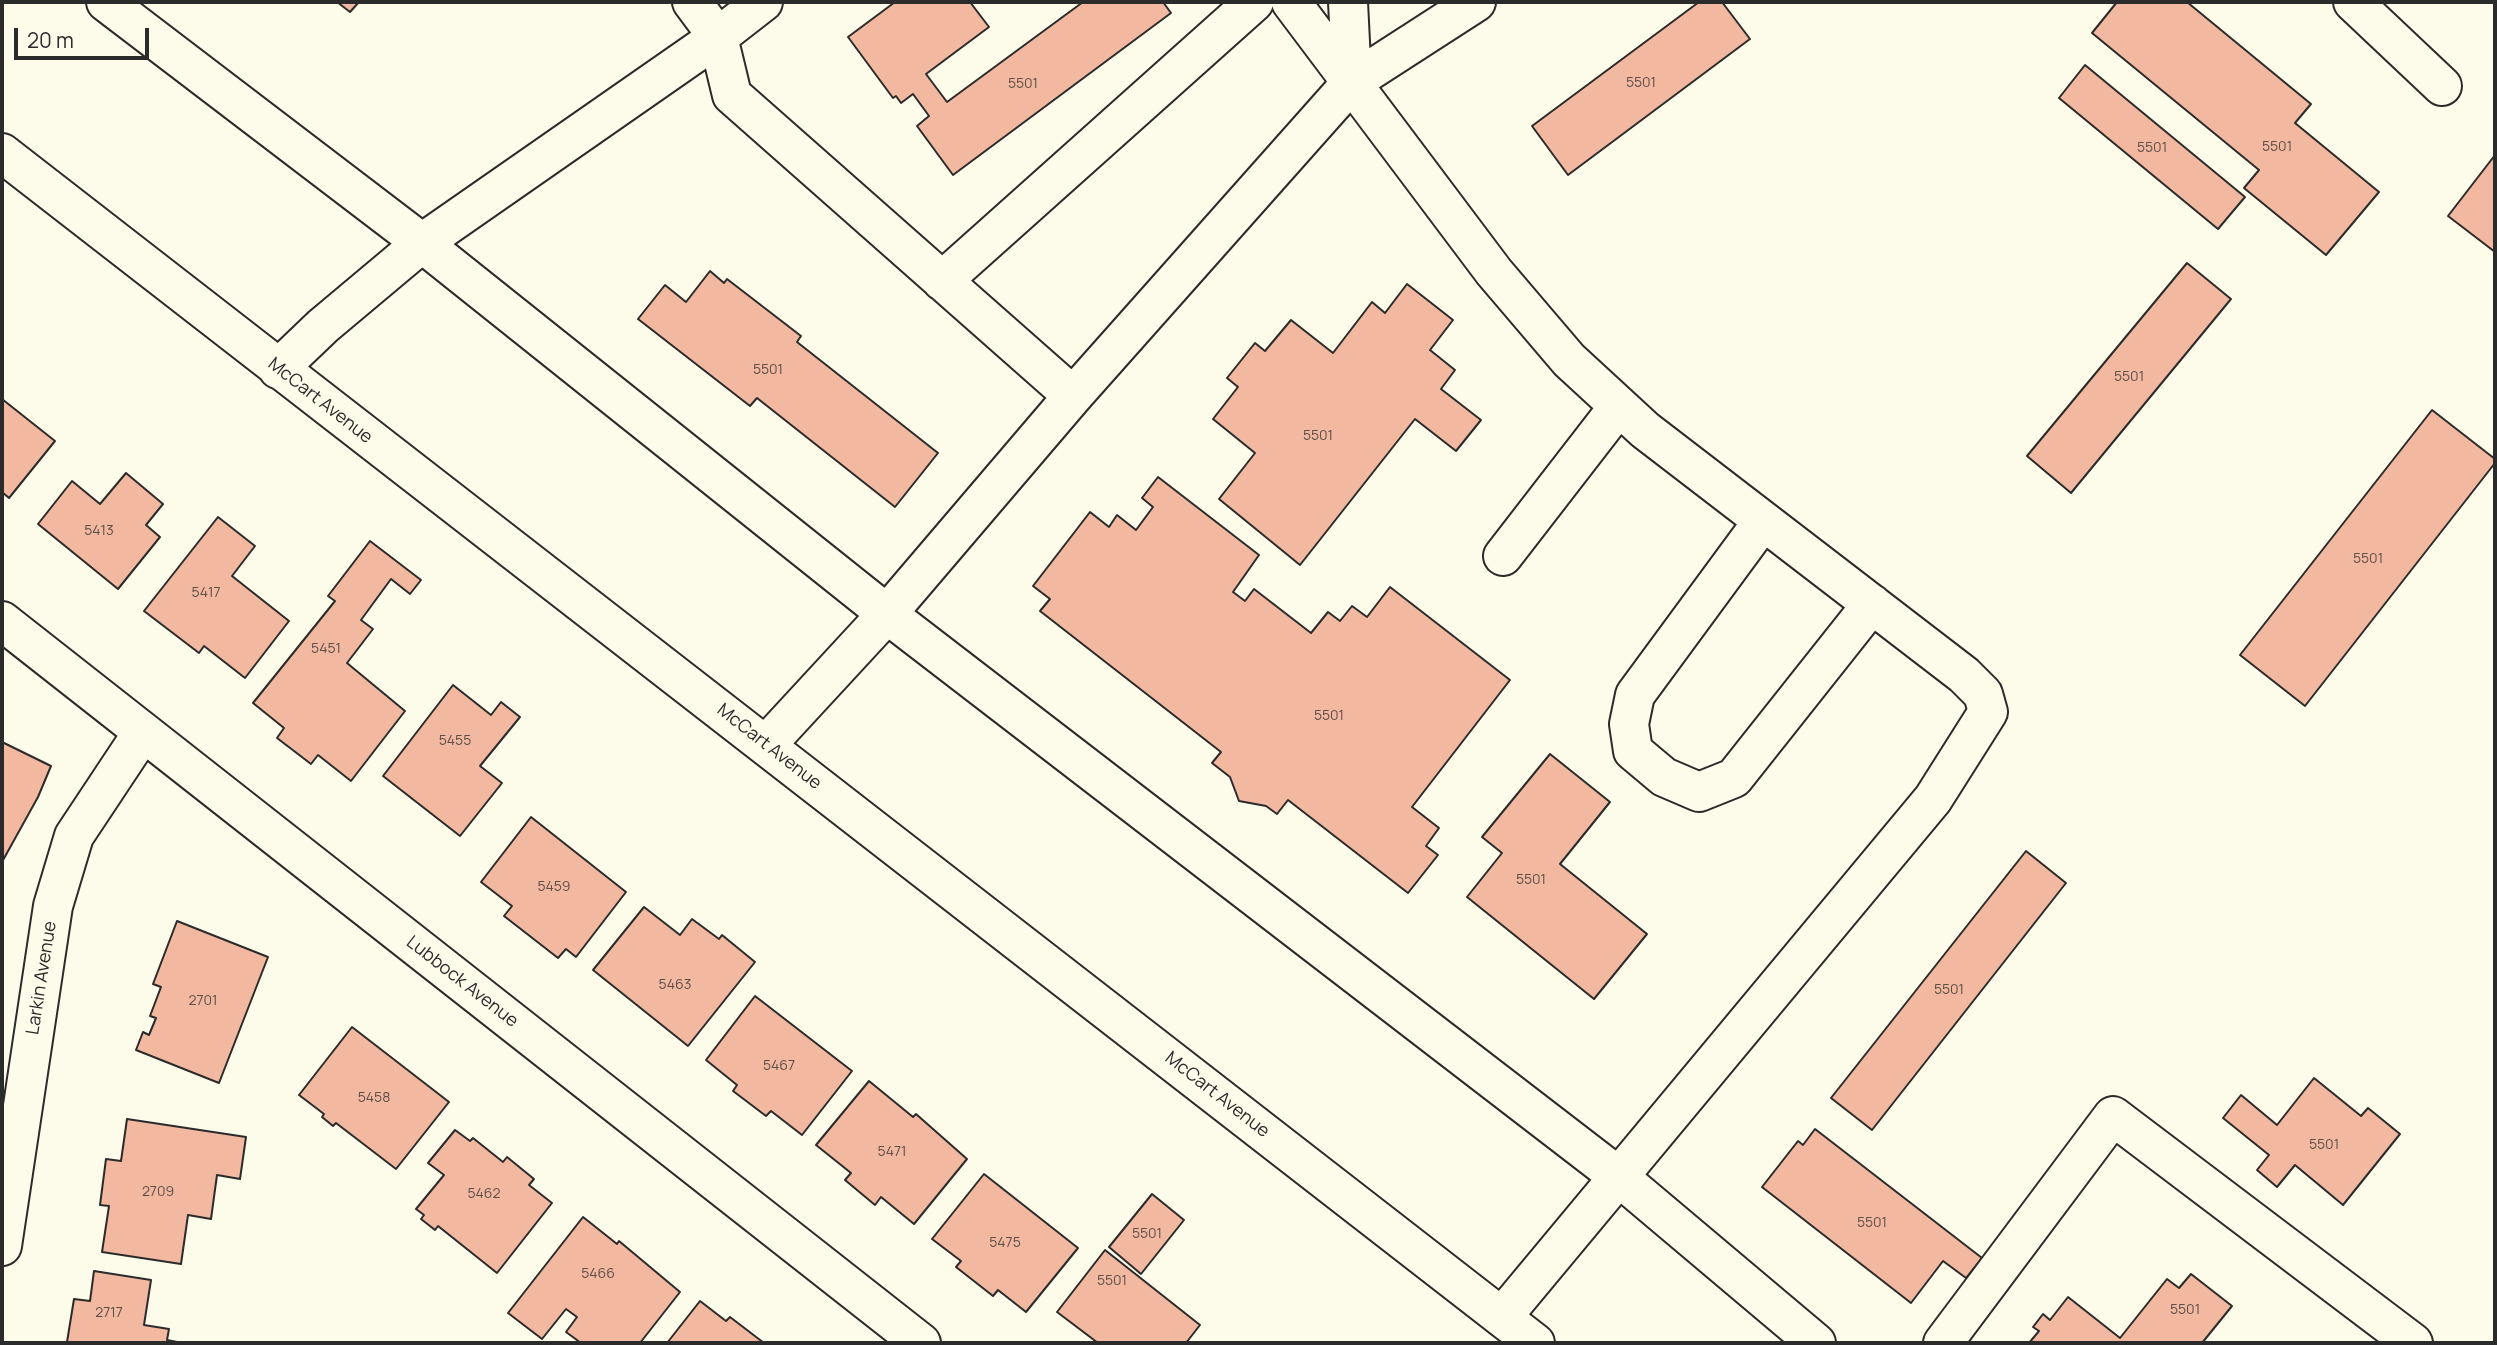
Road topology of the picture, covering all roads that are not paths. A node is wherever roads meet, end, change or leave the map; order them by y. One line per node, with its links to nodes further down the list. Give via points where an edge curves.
1 (106, 2): 13 (main road)
2 (692, 2): 9 (main road)
3 (763, 2): 9 (main road)
4 (1254, 2): 14 (main road)
5 (1291, 2): 10 (main road)
6 (1348, 2): 10 (main road)
7 (1476, 2): 10 (main road)
8 (2353, 2): 11 (main road)
9 (718, 37): 13 (main road); 14 (main road, via 733,95)
10 (1352, 82): 16 (main road); 17 (main road, via 1494,272 1569,360)
11 (2442, 86)
12 (2, 153): 15 (main road, McCart Avenue)
13 (422, 243): 15 (main road); 21 (main road)
14 (942, 281): 16 (main road)
15 (278, 369): 24 (main road, McCart Avenue)
16 (1073, 396): 21 (main road)
17 (1619, 406): 18 (main road); 19 (main road)
18 (1763, 521): 20 (main road); 20 (main road, via 1635,695 1629,724 1633,751 1664,777 1699,792 1734,778)
19 (1503, 556)
20 (1872, 604): 25 (main road, via 1964,675 1983,694 1988,712 1933,799)
21 (887, 614): 24 (main road); 25 (main road)
22 (2, 621): 23 (main road, Lubbock Avenue)
23 (143, 732): 26 (main road, Larkin Avenue, via 74,836 53,906); 28 (main road, Lubbock Avenue)
24 (766, 745): 27 (main road, McCart Avenue)
25 (1619, 1177): 27 (main road); 30 (main road)
26 (2, 1246)
27 (1502, 1317): 29 (main road, McCart Avenue)
28 (921, 1343)
29 (1535, 1343)
30 (1816, 1343)
31 (1943, 1343): 32 (main road, via 2113,1116)
32 (2413, 1343)

